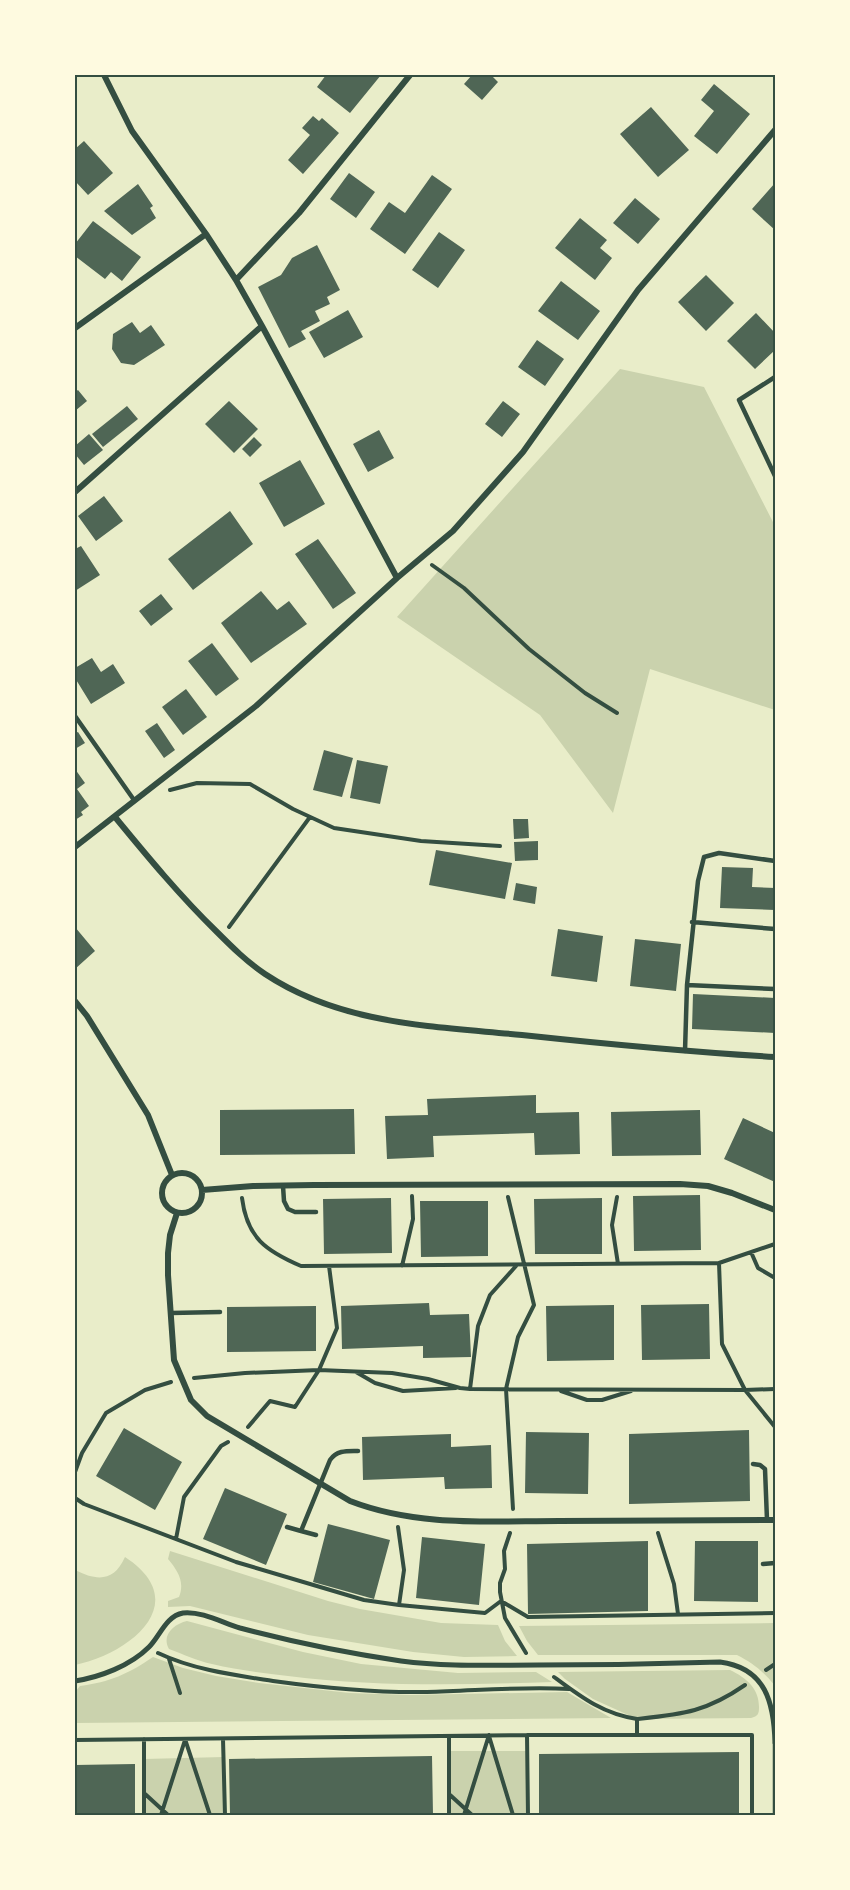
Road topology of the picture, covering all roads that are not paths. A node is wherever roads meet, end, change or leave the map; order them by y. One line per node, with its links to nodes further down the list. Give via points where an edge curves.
1 (104, 75): 4 (street, via 132,130)
2 (410, 75): 5 (street, via 299,213)
3 (775, 130): 11 (street, via 638,290 523,452 453,531)
4 (206, 234): 5 (street); 7 (street)
5 (236, 280): 6 (street)
6 (262, 326): 10 (street); 11 (street)
7 (75, 328)
8 (775, 377): 9 (lane, via 739,400)
9 (775, 476)
10 (75, 492)
11 (397, 578): 13 (street, via 256,706)
12 (75, 716): 13 (lane)
13 (134, 800): 14 (street)
14 (115, 817): 15 (street); 22 (street, via 233,949 302,996 347,1012 394,1022)
15 (75, 848)
16 (775, 861): 17 (lane, via 719,853 704,857)
17 (692, 922): 18 (lane); 19 (lane)
18 (775, 929)
19 (687, 985): 20 (lane); 22 (lane)
20 (775, 989)
21 (75, 1001): 24 (street, via 148,1115)
22 (685, 1051): 23 (street)
23 (775, 1058)
24 (172, 1175): 26 (street, via 188,1173); 28 (street, via 162,1188 162,1196 164,1203)
25 (283, 1186): 26 (street); 27 (street, via 680,1184 708,1186); 29 (lane, via 288,1209)
26 (202, 1190): 28 (street, via 198,1205 184,1213)
27 (775, 1210)
28 (177, 1212): 31 (street, via 168,1253)
29 (316, 1212)
30 (220, 1311): 31 (lane)
31 (171, 1313): 34 (street, via 174,1360 191,1400 207,1416)
32 (358, 1451): 34 (lane, via 333,1455)
33 (753, 1464): 35 (lane, via 765,1469)
34 (320, 1483): 35 (street, via 371,1509 451,1521); 38 (lane)
35 (767, 1520): 36 (street)
36 (775, 1520)
37 (287, 1527): 38 (lane)
38 (301, 1531): 39 (lane)
39 (316, 1535)
40 (775, 1563): 41 (lane)
41 (764, 1564)
42 (75, 1681): 43 (street, via 116,1669 147,1649 176,1615 198,1614 240,1628 381,1658 454,1665 732,1664 744,1668 770,1698)
43 (775, 1743): 44 (lane)
44 (775, 1815)

